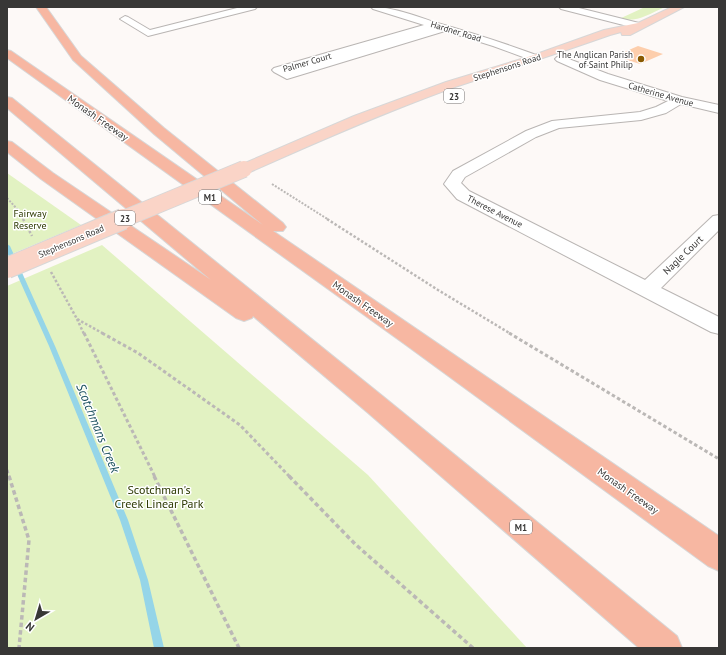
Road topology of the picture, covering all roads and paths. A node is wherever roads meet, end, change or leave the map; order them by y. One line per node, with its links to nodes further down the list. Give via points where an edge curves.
1 (42, 7): 29 (highway, via 77,58 100,79 159,131)
2 (252, 7): 6 (street, via 148,33)
3 (376, 7): 8 (street, Hardner Road)
4 (564, 7): 7 (street)
5 (679, 7): 7 (main road, Stephensons Road / 23)
6 (126, 19)
7 (639, 26): 13 (main road, Stephensons Road / 23, via 616,38)
8 (441, 27): 9 (street, Hardner Road); 12 (street, Palmer Court)
9 (497, 44): 10 (street, Hardner Road); 13 (street, via 530,50)
10 (511, 50): 13 (street, Hardner Road); 14 (street, via 512,57)
11 (7, 53): 29 (highway, Monash Freeway / M1)
12 (353, 53): 12 (street, Palmer Court, via 287,76 278,70)
13 (549, 61): 14 (main road, Stephensons Road / 23); 15 (street, Catherine Avenue); 19 (main road, Stephensons Road / 23, via 376,123)
14 (495, 70): 19 (main road, Stephensons Road / 23, via 359,119)
15 (679, 100): 17 (street, Catherine Avenue); 26 (street, Therese Avenue, via 661,110 641,116 557,124 531,134 459,174 452,184 463,195)
16 (7, 101): 30 (highway, M1)
17 (719, 109)
18 (7, 145): 30 (highway, via 47,176)
19 (289, 150): 25 (main road, Stephensons Road / 23, bridge)
20 (272, 184): 31 (path, via 438,290)
21 (7, 198): 23 (path, via 18,210)
22 (719, 220): 26 (street, Nagle Court)
23 (33, 239)
24 (48, 266): 27 (path)
25 (7, 268)
26 (648, 289): 28 (street, Therese Avenue)
27 (77, 319): 35 (path); 36 (path, via 138,353 240,425 355,544)
28 (719, 326)
29 (414, 339): 33 (highway, Monash Freeway / M1)
30 (376, 405): 37 (highway, M1)
31 (719, 459)
32 (7, 470): 34 (path, via 29,540)
33 (719, 555)
34 (19, 648)
35 (239, 648)
36 (473, 648)
37 (665, 648)

